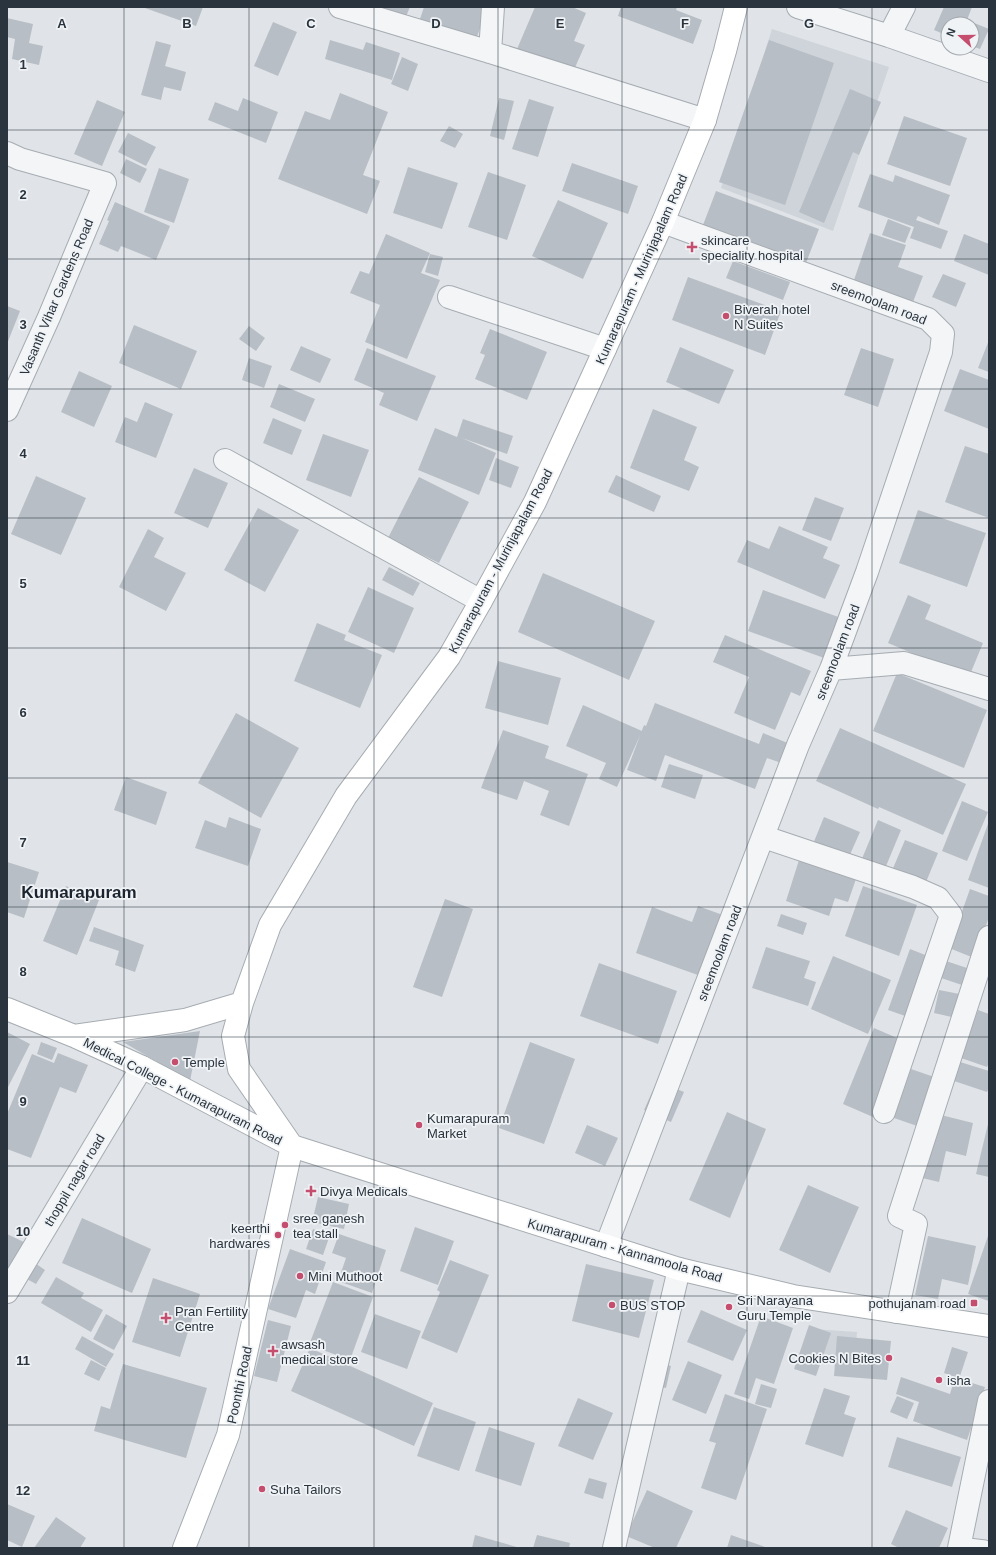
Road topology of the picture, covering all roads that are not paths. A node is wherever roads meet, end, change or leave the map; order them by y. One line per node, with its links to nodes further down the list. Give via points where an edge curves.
1 (340, 7): 7 (street)
2 (493, 7): 7 (street)
3 (736, 7): 9 (main road, Kumarapuram - Murinjapalam Road)
4 (798, 7): 6 (street)
5 (904, 7): 6 (street)
6 (889, 36): 8 (street)
7 (490, 52): 9 (street)
8 (989, 71)
9 (705, 120): 11 (main road, Kumarapuram - Murinjapalam Road)
10 (7, 154): 14 (street, Vasanth Vihar Gardens Road, via 105,183)
11 (663, 222): 13 (main road, Kumarapuram - Murinjapalam Road); 17 (street, sreemoolam road, via 928,319 943,334 940,352 877,543)
12 (449, 296): 13 (street)
13 (605, 348): 16 (main road, Kumarapuram - Murinjapalam Road, via 535,502)
14 (7, 410)
15 (225, 460): 16 (street)
16 (481, 601): 21 (main road, Kumarapuram - Murinjapalam Road, via 449,656 346,796 322,836 270,925)
17 (831, 669): 18 (street, via 904,663); 19 (street, sreemoolam road, via 798,745)
18 (989, 690)
19 (764, 837): 25 (street, via 913,887 938,898 951,915); 27 (street, sreemoolam road)
20 (989, 937): 30 (street, via 899,1216 916,1224)
21 (242, 1003): 23 (main road, via 185,1020); 26 (main road, Kumarapuram - Murinjapalam Road, via 233,1036 239,1069)
22 (7, 1009): 23 (main road, Medical College - Kumarapuram Road)
23 (74, 1036): 24 (main road, Medical College - Kumarapuram Road)
24 (142, 1067): 26 (main road, Medical College - Kumarapuram Road); 29 (street, thoppil nagar road)
25 (884, 1112)
26 (292, 1146): 27 (main road, Kumarapuram - Kannamoola Road); 34 (main road, Poonthi Road, via 228,1435)
27 (606, 1246): 28 (main road, Kumarapuram - Kannamoola Road)
28 (679, 1268): 30 (main road, Kumarapuram - Kannamoola Road, via 793,1296); 35 (street)
29 (7, 1292)
30 (897, 1312): 31 (main road, Kumarapuram - Kannamoola Road)
31 (989, 1326)
32 (989, 1401): 33 (street)
33 (959, 1546): 36 (lane)
34 (184, 1548)
35 (614, 1548)
36 (984, 1548)

